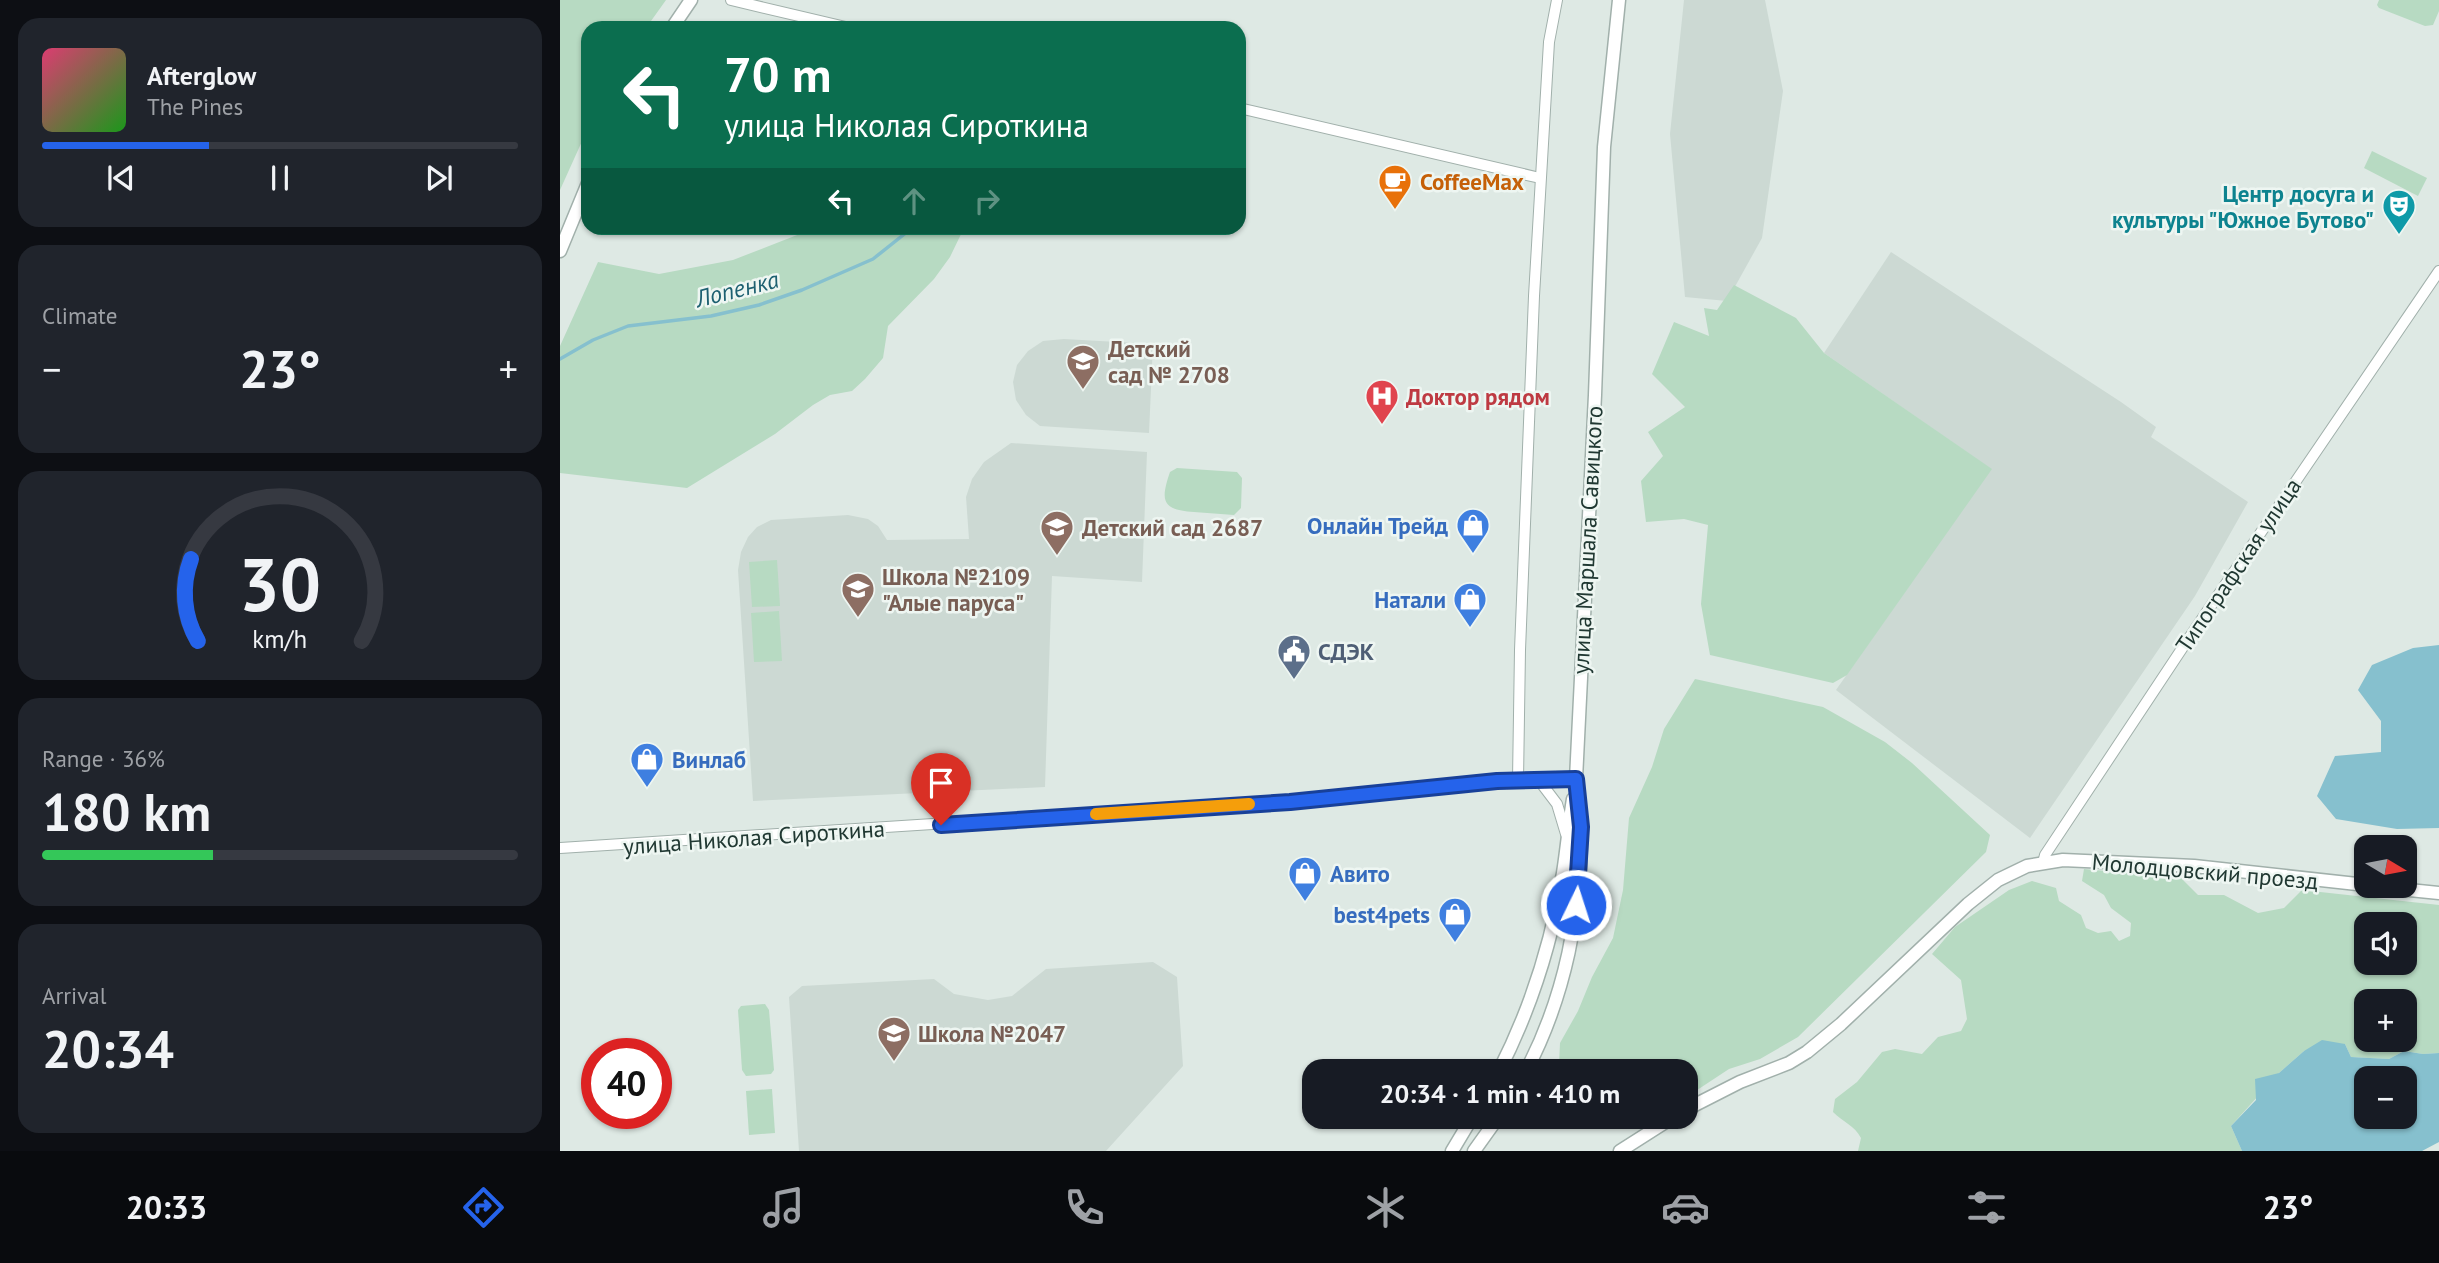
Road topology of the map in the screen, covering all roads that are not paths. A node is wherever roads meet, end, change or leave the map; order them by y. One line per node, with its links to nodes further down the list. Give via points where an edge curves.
1 (691, 0): 5 (street)
2 (731, 0): 6 (street)
3 (1557, 0): 8 (street, via 1549,42)
4 (1619, 0): 14 (street, улица Маршала Савицкого, via 1604,147)
5 (677, 21)
6 (820, 21)
7 (1246, 110): 8 (street)
8 (1540, 178): 13 (street)
9 (581, 200): 10 (street)
10 (560, 251)
11 (2439, 271): 17 (street, Типографская улица, via 2136,716)
12 (1538, 779): 13 (street, улица Николая Сироткина); 14 (street, улица Николая Сироткина); 15 (street, via 1557,804)
13 (1518, 780): 16 (street, улица Николая Сироткина, via 1290,802)
14 (1576, 782): 15 (street); 22 (street, улица Маршала Савицкого, via 1581,827 1571,943 1550,1018)
15 (1567, 839): 21 (street, via 1545,956)
16 (560, 848)
17 (2043, 863): 18 (street, Молодцовский проезд, via 2194,866); 23 (street, Молодцовский проезд, via 1998,880 1807,1052)
18 (2354, 883)
19 (2417, 891): 20 (street, Молодцовский проезд)
20 (2439, 893)
21 (1505, 1059)
22 (1532, 1059)
23 (1698, 1103)
24 (1465, 1129): 27 (street)
25 (1489, 1129): 29 (street)
26 (1655, 1129): 30 (street)
27 (1460, 1137): 28 (street); 29 (street)
28 (1452, 1151)
29 (1472, 1151)
30 (1620, 1151)

